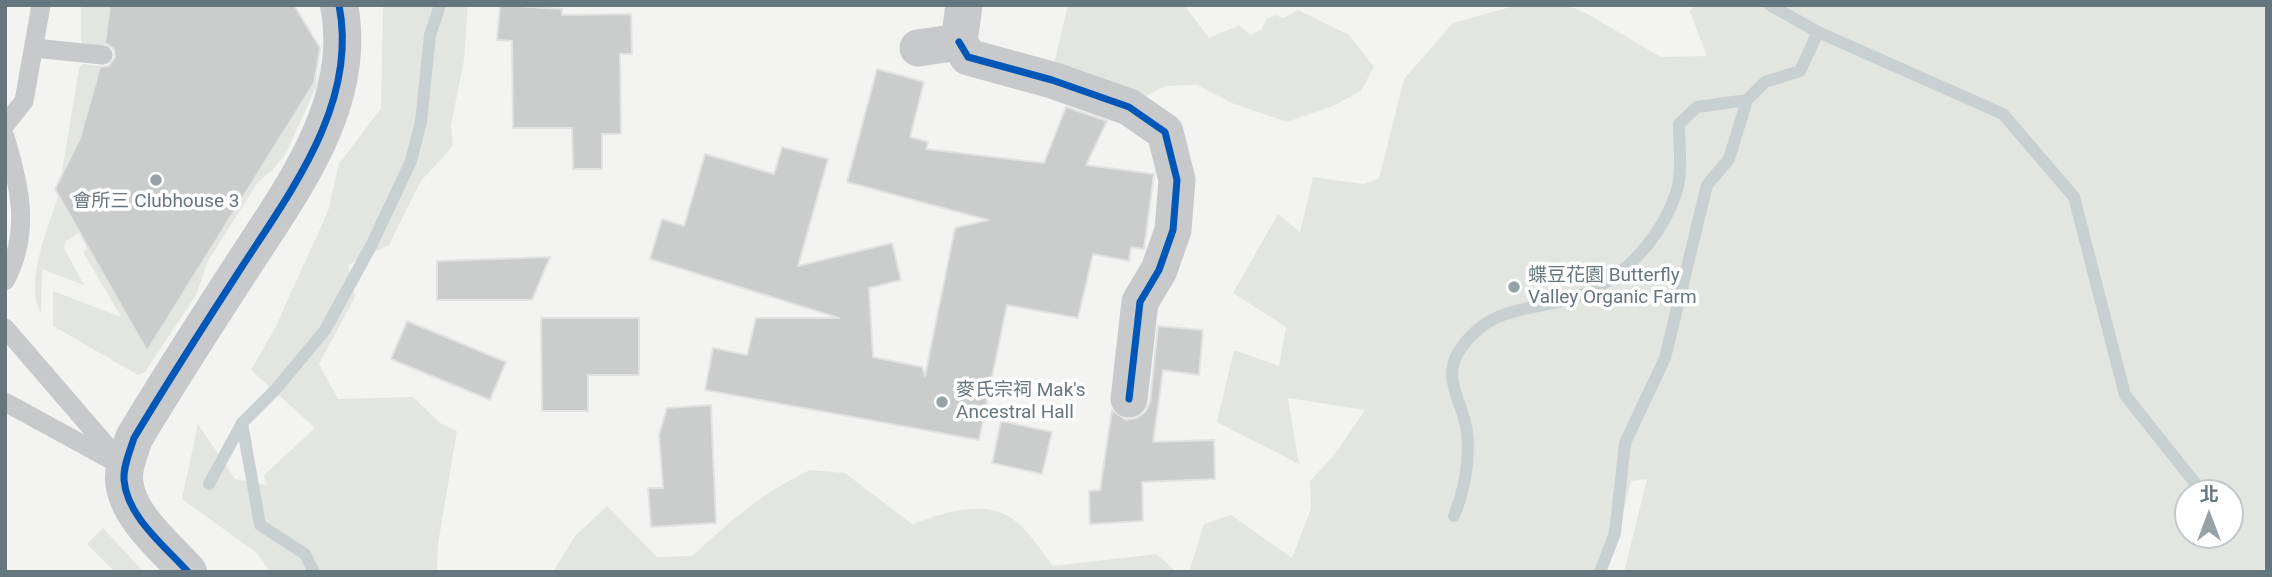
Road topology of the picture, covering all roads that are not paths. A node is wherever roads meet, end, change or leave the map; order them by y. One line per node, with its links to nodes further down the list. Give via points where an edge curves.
1 (41, 5): 5 (lane)
2 (339, 5): 14 (street, via 341,62 314,150 134,438)
3 (964, 5): 4 (street)
4 (959, 42): 6 (street); 12 (street, via 968,57 1129,107 1165,132 1177,180 1173,230 1159,270 1140,302)
5 (34, 48): 7 (lane); 8 (lane, via 24,102)
6 (918, 48)
7 (103, 55)
8 (5, 125)
9 (5, 137): 10 (lane, via 20,184 21,225)
10 (5, 281)
11 (5, 328): 14 (lane)
12 (1129, 399)
13 (5, 402): 14 (lane)
14 (125, 467): 15 (street, via 127,497 140,519)
15 (188, 572)

